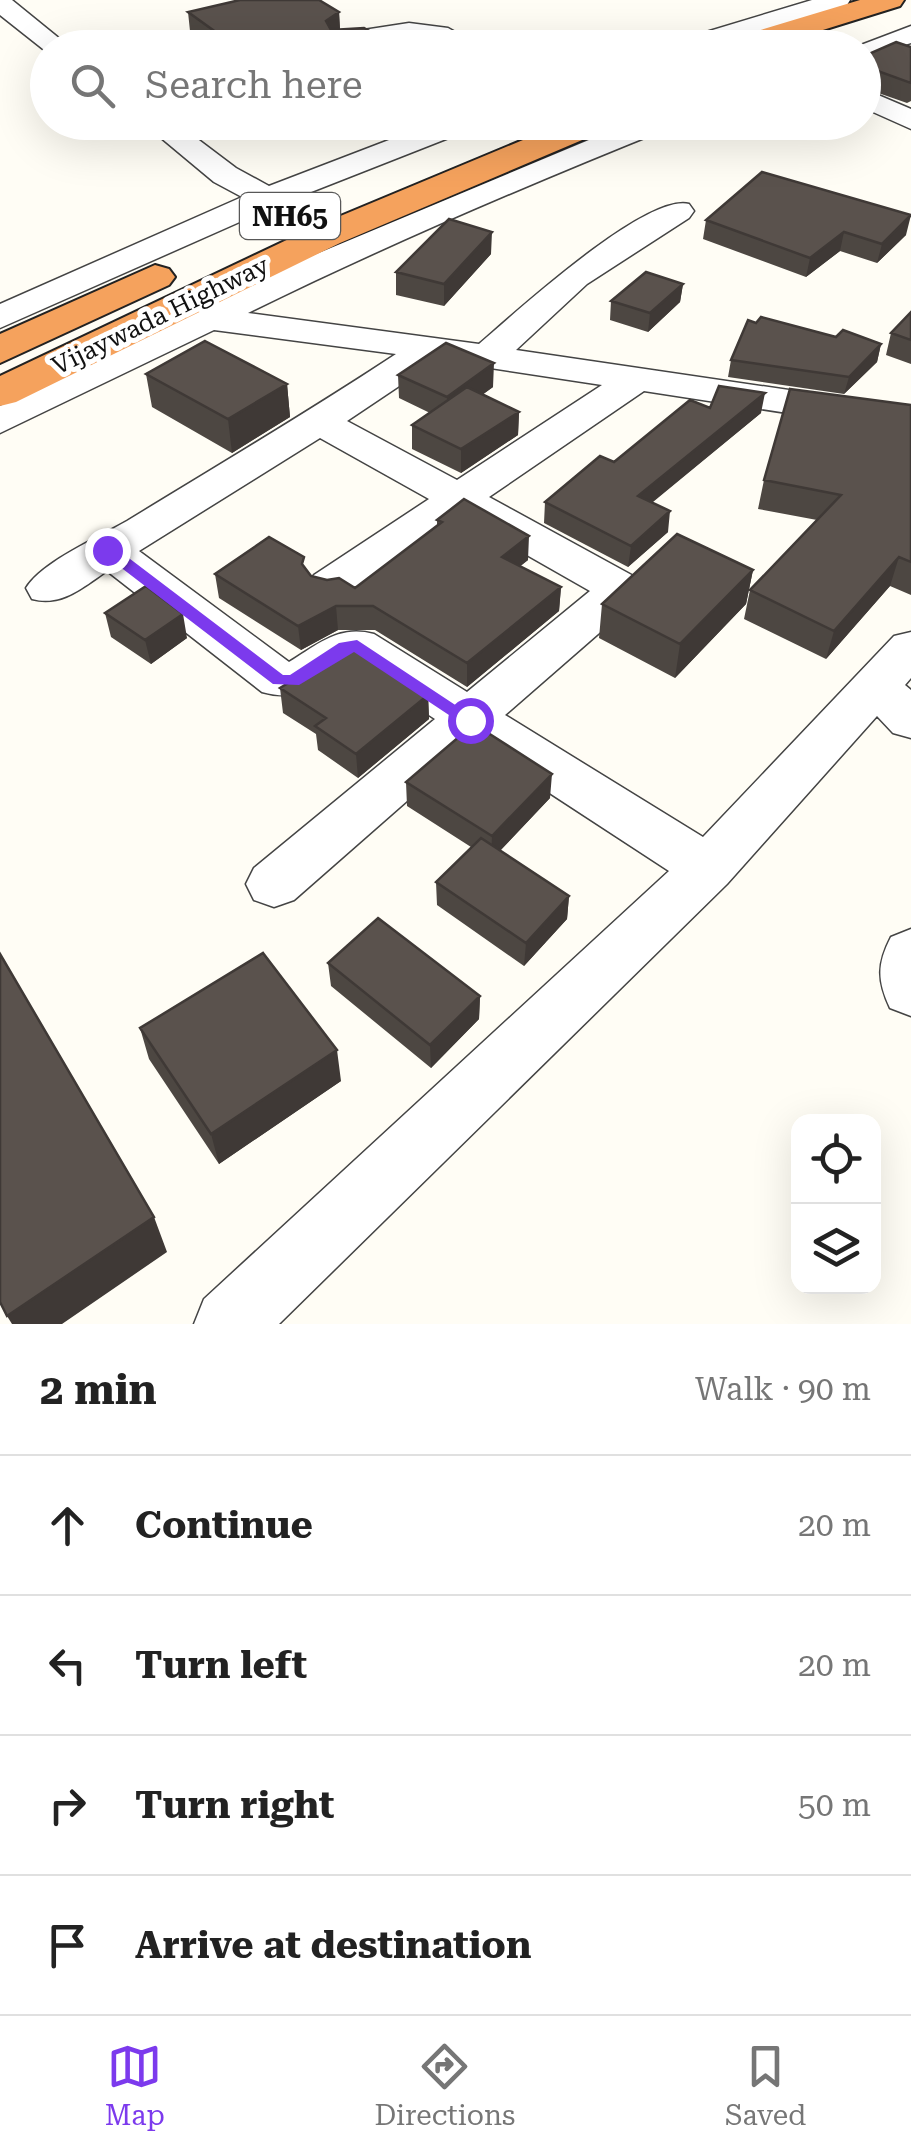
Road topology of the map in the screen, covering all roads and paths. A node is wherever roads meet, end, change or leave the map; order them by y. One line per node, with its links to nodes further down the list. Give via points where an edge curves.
1 (838, 0): 6 (street)
2 (890, 0): 7 (highway)
3 (0, 3): 5 (street)
4 (911, 17): 8 (highway)
5 (35, 30)
6 (740, 30)
7 (791, 30)
8 (870, 30)
9 (911, 34): 10 (street)
10 (881, 44)
11 (881, 50): 12 (street)
12 (911, 58)
13 (881, 105): 14 (street)
14 (911, 120)
15 (179, 140): 20 (street)
16 (417, 140): 20 (street)
17 (473, 140): 25 (highway, Vijaywada Highway / NH65)
18 (553, 140): 28 (highway, Vijaywada Highway / NH65, via 327,234)
19 (613, 140): 23 (street)
20 (267, 198): 22 (street)
21 (678, 211): 26 (street, via 575,276)
22 (0, 317)
23 (206, 318): 24 (street); 30 (street)
24 (431, 348): 26 (street); 31 (street)
25 (0, 350)
26 (488, 356): 27 (street)
27 (637, 379): 29 (street); 32 (street)
28 (0, 393)
29 (908, 417)
30 (0, 421)
31 (319, 422): 32 (street); 33 (street)
32 (460, 498): 34 (street); 37 (street, via 621,589)
33 (107, 550): 35 (street); 37 (street, via 279,680 293,681 344,646 357,646)
34 (330, 586)
35 (48, 588)
36 (900, 685): 38 (street)
37 (470, 720): 38 (street); 39 (street)
38 (708, 868): 42 (street)
39 (274, 884)
40 (911, 954): 41 (street)
41 (911, 990)
42 (229, 1324)

